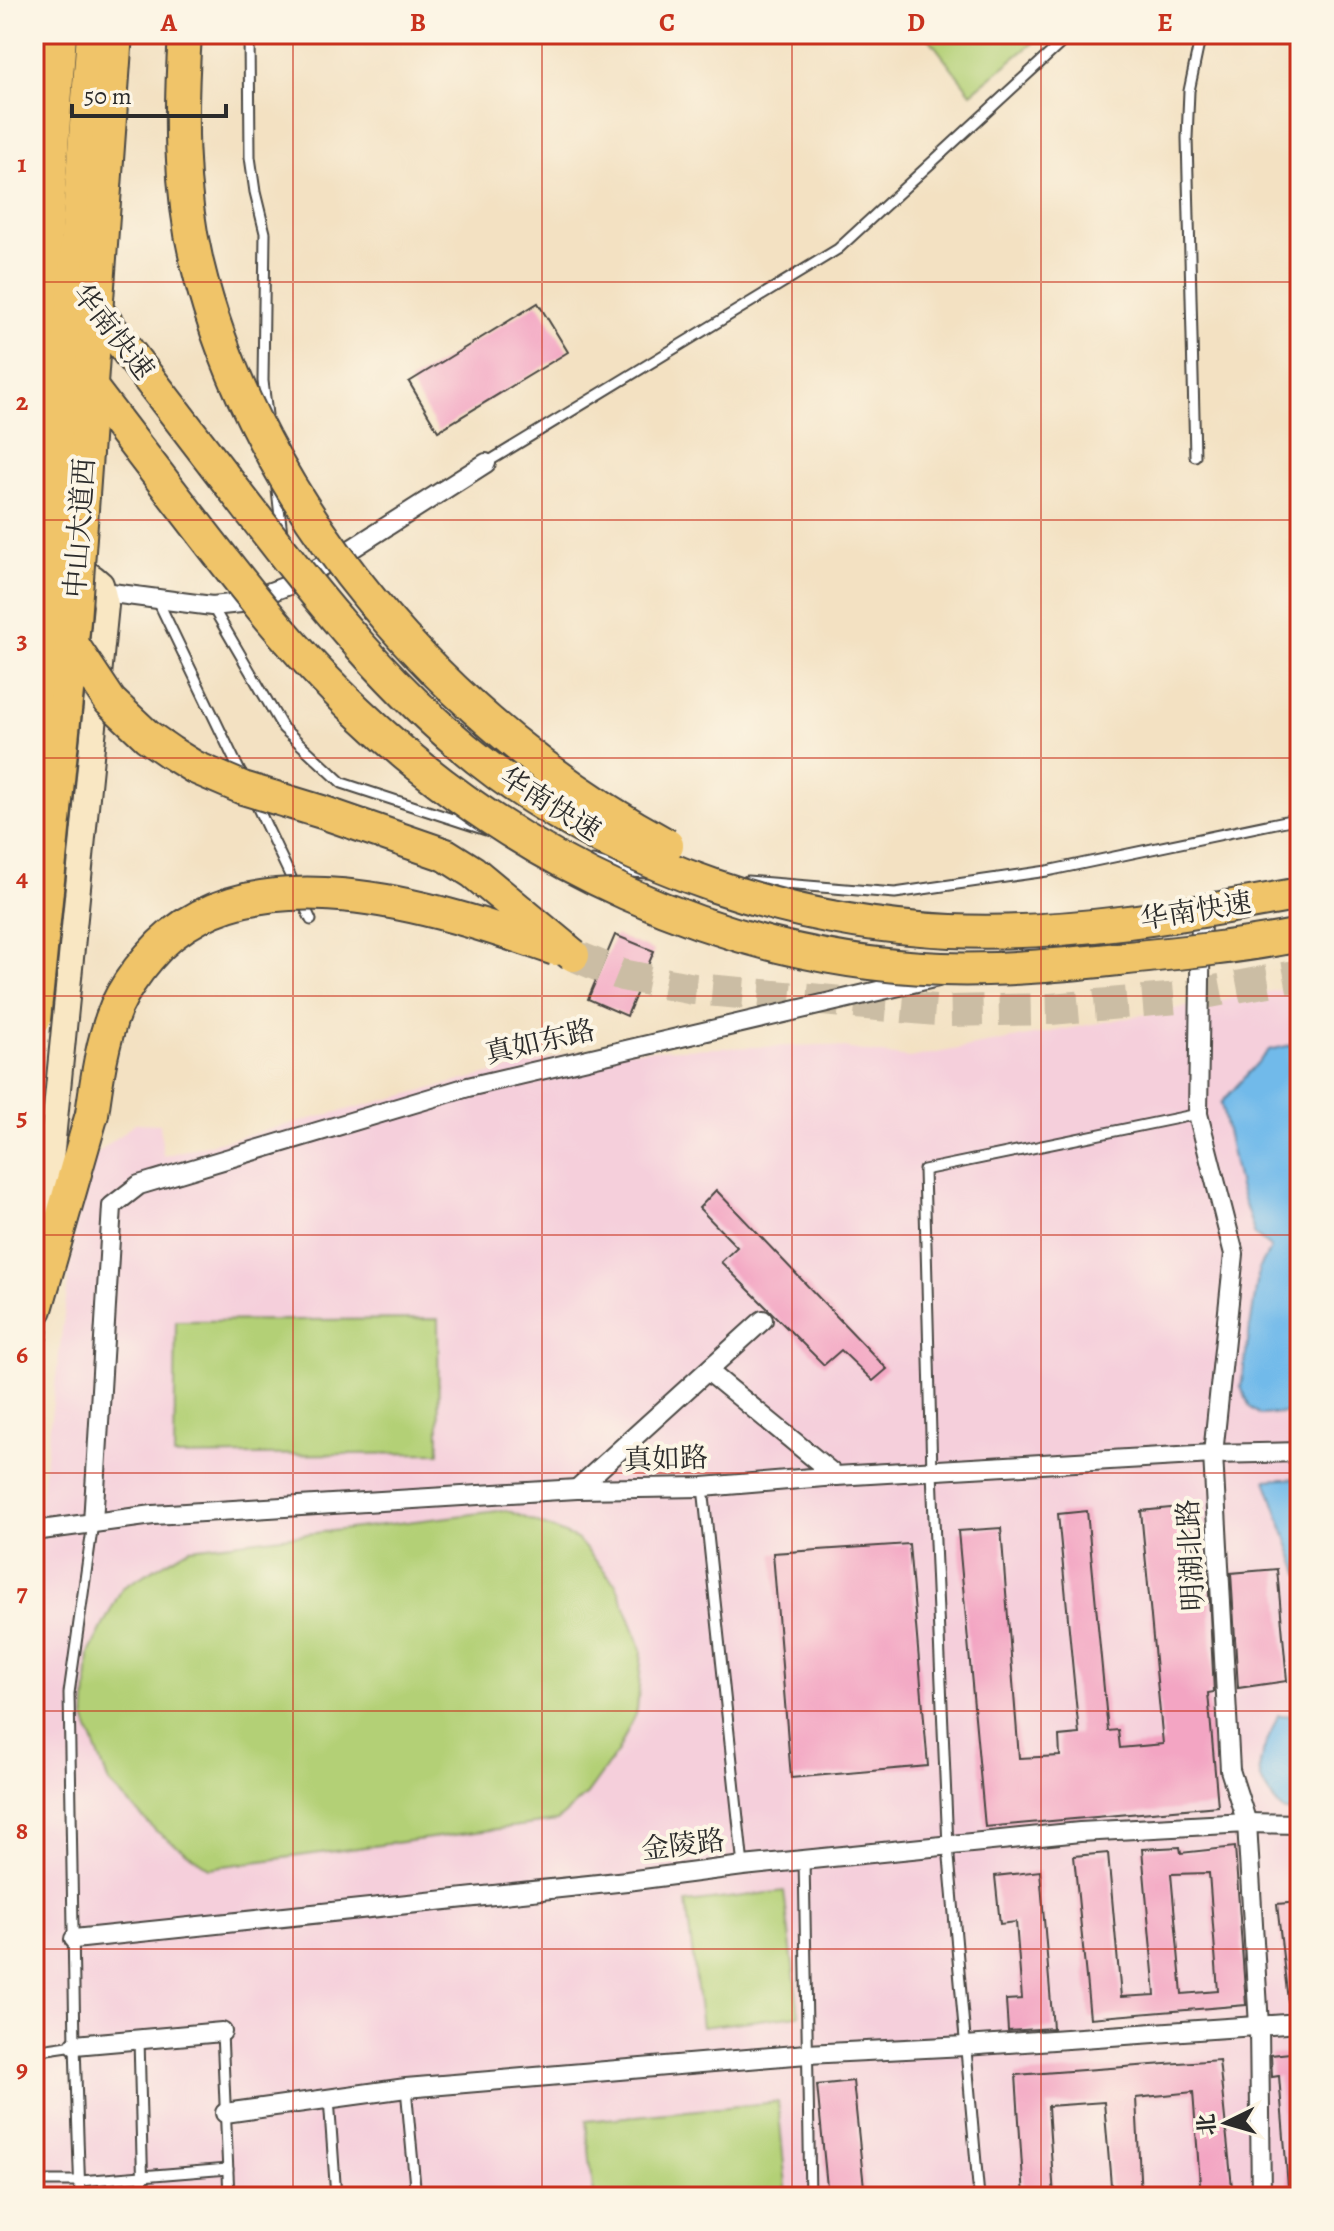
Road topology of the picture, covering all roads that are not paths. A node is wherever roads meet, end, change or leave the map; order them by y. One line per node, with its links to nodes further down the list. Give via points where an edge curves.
1 (60, 34): 14 (highway, bridge)
2 (93, 34): 23 (highway, 中山大道西, bridge)
3 (116, 34): 30 (highway, 中山大道西, bridge, via 74,621)
4 (185, 34): 26 (highway, bridge, via 183,163 197,263 245,399 292,491 324,538 435,669 537,761 627,824)
5 (249, 34): 18 (lane, via 250,157 265,233 263,381)
6 (1071, 34): 13 (lane, via 838,249)
7 (1201, 34): 12 (lane, via 1189,91 1187,138)
8 (34, 229): 26 (highway, 华南快速, bridge, via 328,611 433,719 499,775 598,835 691,877)
9 (34, 313): 29 (highway, 华南快速, bridge, via 247,590 355,710 457,796 595,877 737,936 799,952 900,966 1040,967 1245,946)
10 (34, 335): 11 (lane)
11 (45, 407): 17 (main road, via 71,542)
12 (1195, 456)
13 (486, 463): 18 (street)
14 (34, 468)
15 (34, 517): 33 (highway, bridge, via 46,583 66,634 110,701 147,736 223,780 446,855 573,955 475,921 391,903 294,893 229,902 173,933 128,984 109,1027 92,1114)
16 (34, 570): 17 (main road, via 47,564)
17 (90, 578): 19 (street); 22 (main road, via 106,620)
18 (289, 585): 20 (street, via 241,603)
19 (157, 599): 20 (street); 28 (lane)
20 (212, 606): 24 (lane, via 283,728 342,783 630,872 895,893 1047,871)
21 (34, 632): 22 (main road, via 55,625 76,631 95,647)
22 (102, 662): 33 (main road)
23 (34, 802)
24 (1300, 818)
25 (1300, 894): 26 (highway, 华南快速, bridge, via 1185,915 1034,930 952,931); 27 (street, 真如东路)
26 (799, 910)
27 (1201, 913): 31 (street, 明湖北路); 41 (street, 真如东路, via 468,1087 139,1185 112,1206)
28 (311, 920)
29 (1300, 935)
30 (34, 1020)
31 (1198, 1114): 36 (street, 明湖北路, via 1234,1254); 37 (lane, via 924,1170)
32 (763, 1320): 34 (street)
33 (35, 1322)
34 (708, 1371): 38 (street); 40 (street)
35 (1300, 1452): 36 (street, 真如路)
36 (1213, 1454): 37 (street, 真如路); 43 (street, 明湖北路, via 1230,1770)
37 (932, 1472): 38 (street, 真如路); 45 (lane)
38 (836, 1476): 39 (street, 真如路)
39 (703, 1487): 40 (street, 真如路); 47 (lane)
40 (577, 1489): 41 (street, 真如路)
41 (93, 1523): 42 (street, 真如路); 48 (lane, via 69,1693)
42 (34, 1531)
43 (1247, 1823): 44 (street, 金陵路); 45 (street, 金陵路); 50 (street, 明湖北路)
44 (1300, 1824)
45 (948, 1846): 46 (street, 金陵路); 54 (lane)
46 (804, 1859): 47 (street, 金陵路); 56 (lane)
47 (743, 1866): 48 (street, 金陵路)
48 (74, 1939): 53 (lane)
49 (1300, 2023): 50 (street)
50 (1259, 2026): 54 (street); 71 (street, 明湖北路)
51 (222, 2032): 52 (street); 59 (lane)
52 (139, 2039): 53 (street); 61 (lane)
53 (75, 2045): 55 (lane); 63 (lane)
54 (965, 2046): 56 (street); 70 (lane)
55 (34, 2051)
56 (807, 2054): 57 (street); 69 (lane)
57 (406, 2088): 58 (street); 68 (lane)
58 (329, 2098): 59 (street); 67 (lane)
59 (225, 2113): 60 (lane)
60 (228, 2169): 61 (lane); 66 (lane)
61 (143, 2177): 63 (lane); 65 (lane)
62 (34, 2181): 63 (lane)
63 (80, 2181): 64 (lane)
64 (80, 2197)
65 (143, 2197)
66 (229, 2197)
67 (336, 2197)
68 (416, 2197)
69 (810, 2197)
70 (979, 2197)
71 (1261, 2197)

